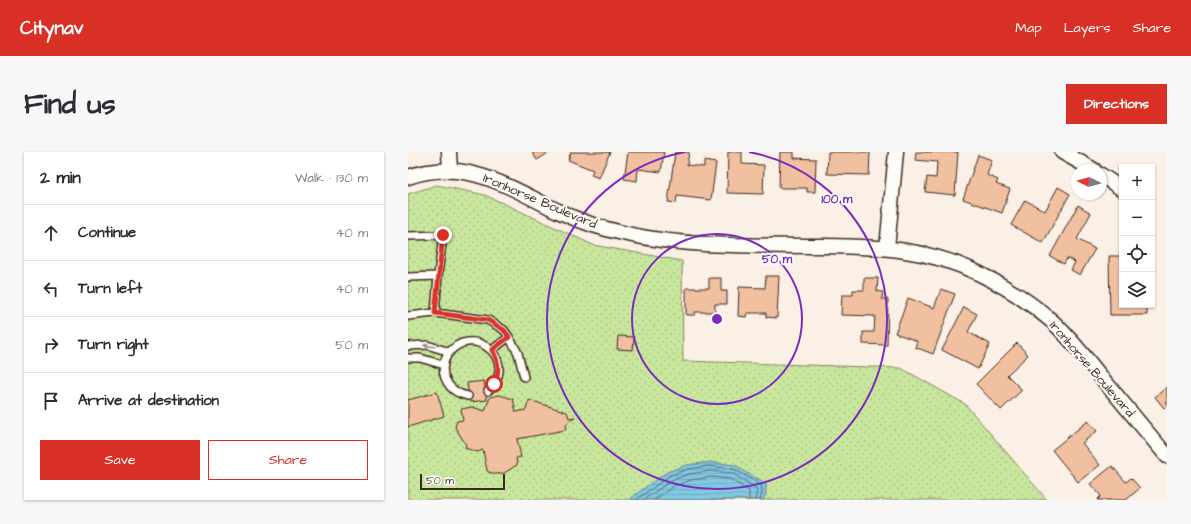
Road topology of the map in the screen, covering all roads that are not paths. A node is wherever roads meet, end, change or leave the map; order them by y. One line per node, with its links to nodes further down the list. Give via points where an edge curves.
1 (449, 152): 5 (street)
2 (896, 152): 10 (street)
3 (1062, 152): 4 (street)
4 (1083, 164)
5 (450, 170): 6 (street, Ironhorse Boulevard); 10 (street, Ironhorse Boulevard, via 486,177 593,225 654,240 700,244)
6 (408, 177)
7 (1107, 179): 8 (street)
8 (1119, 187)
9 (408, 236): 11 (lane, via 443,235)
10 (887, 248): 24 (street, Ironhorse Boulevard, via 908,250 947,260 1004,286 1030,303 1075,345)
11 (438, 276): 12 (lane); 13 (lane)
12 (408, 277)
13 (435, 313): 14 (lane); 15 (lane, via 488,320 504,330)
14 (408, 316)
15 (509, 337): 17 (lane); 21 (lane, via 518,353)
16 (408, 346): 18 (lane, one-way to 16, via 427,345)
17 (492, 350): 18 (lane, via 485,345 468,342 459,344); 22 (lane, via 499,367 498,376)
18 (450, 352): 20 (lane)
19 (408, 358): 20 (lane, via 420,358)
20 (444, 365): 23 (lane, via 447,383 461,395)
21 (524, 377)
22 (488, 391)
23 (468, 396)
24 (1167, 456)

